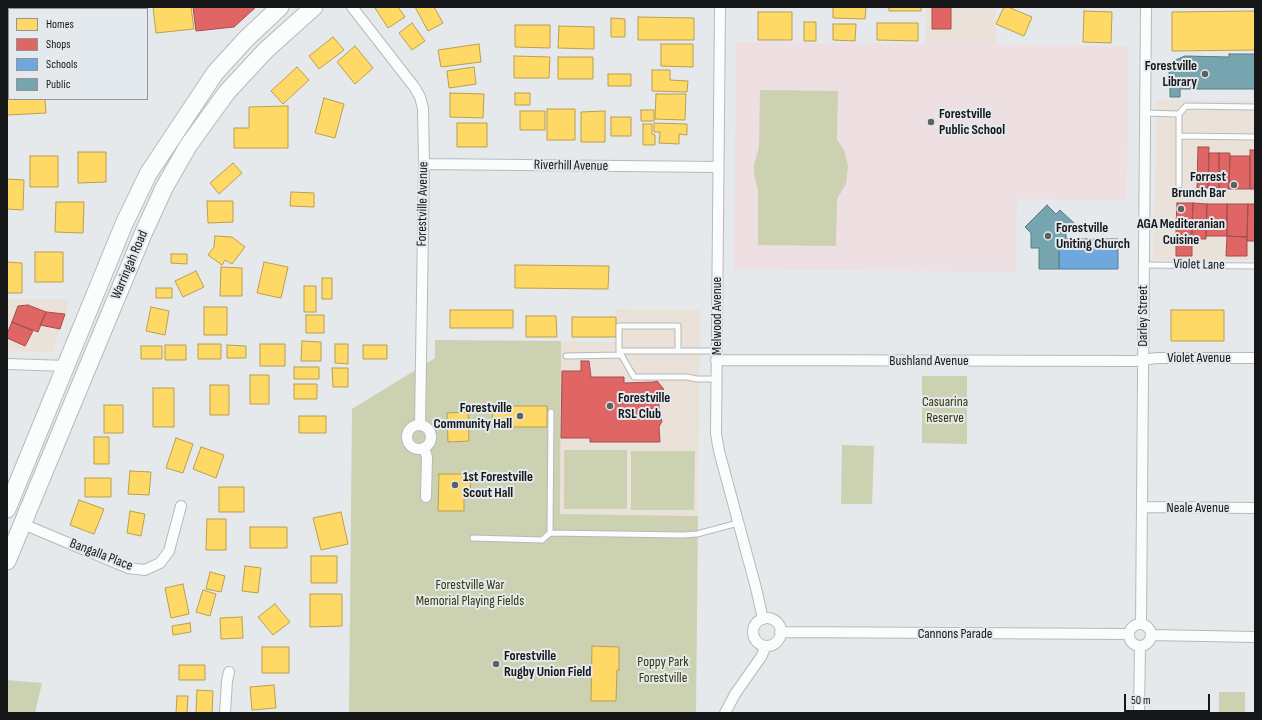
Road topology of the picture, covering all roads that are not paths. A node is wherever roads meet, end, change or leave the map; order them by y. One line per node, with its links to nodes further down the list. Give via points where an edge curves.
1 (280, 7): 23 (highway, Warringah Road, via 246,38 215,73 148,174 124,224)
2 (314, 7): 34 (highway, Warringah Road, via 266,50 227,92 188,146 164,188)
3 (352, 7): 11 (street, Forestville Avenue, via 420,97 424,119)
4 (720, 7): 12 (street, Melwood Avenue)
5 (1146, 7): 7 (street, Darley Street)
6 (1255, 107): 8 (lane, via 1186,106)
7 (1144, 113): 8 (lane); 14 (street, Darley Street)
8 (1180, 114): 9 (lane)
9 (1180, 136): 10 (lane); 13 (lane)
10 (1255, 137)
11 (424, 164): 12 (street, Riverhill Avenue); 26 (street, Forestville Avenue)
12 (718, 167): 19 (street, Melwood Avenue)
13 (1179, 185)
14 (1143, 265): 15 (lane, Violet Lane); 21 (street, Darley Street)
15 (1255, 266)
16 (678, 351): 17 (lane); 17 (lane, via 678,326 620,326); 19 (lane)
17 (620, 353): 18 (lane); 24 (lane, via 634,377)
18 (566, 356)
19 (716, 356): 21 (street, Bushland Avenue); 24 (street, Melwood Avenue)
20 (1255, 358): 21 (street, Violet Avenue)
21 (1142, 360): 30 (street, Darley Street)
22 (7, 364): 23 (street)
23 (67, 366): 32 (highway, Warringah Road)
24 (716, 379): 35 (street, Melwood Avenue, via 717,444)
25 (551, 412): 36 (lane)
26 (420, 425): 27 (street, via 427,428 431,435); 27 (street, via 409,430 407,441 412,447)
27 (424, 448): 28 (street)
28 (426, 497)
29 (181, 506): 34 (street, Bangalla Place, via 169,551 160,563 145,570 128,568)
30 (1142, 507): 31 (street, Neale Avenue); 40 (street, Darley Street)
31 (1255, 508)
32 (7, 509)
33 (7, 517): 34 (highway, Bangalla Place)
34 (23, 524): 38 (highway, Warringah Road)
35 (738, 524): 36 (lane, via 683,535); 39 (street, Melwood Avenue)
36 (550, 533): 37 (lane, via 542,540)
37 (473, 538)
38 (7, 561)
39 (763, 619): 41 (street, via 772,619 780,628); 45 (street, via 754,627 753,636 758,643)
40 (1141, 624): 42 (street, via 1132,628); 43 (street, via 1150,629)
41 (780, 632): 42 (street, Cannons Parade); 45 (street, via 778,640)
42 (1130, 634): 46 (street, via 1134,644)
43 (1151, 635): 44 (street); 46 (street, via 1147,644)
44 (1255, 637)
45 (766, 646): 49 (street)
46 (1140, 646): 50 (street)
47 (229, 672): 48 (street)
48 (225, 713)
49 (725, 713)
50 (1139, 713)

